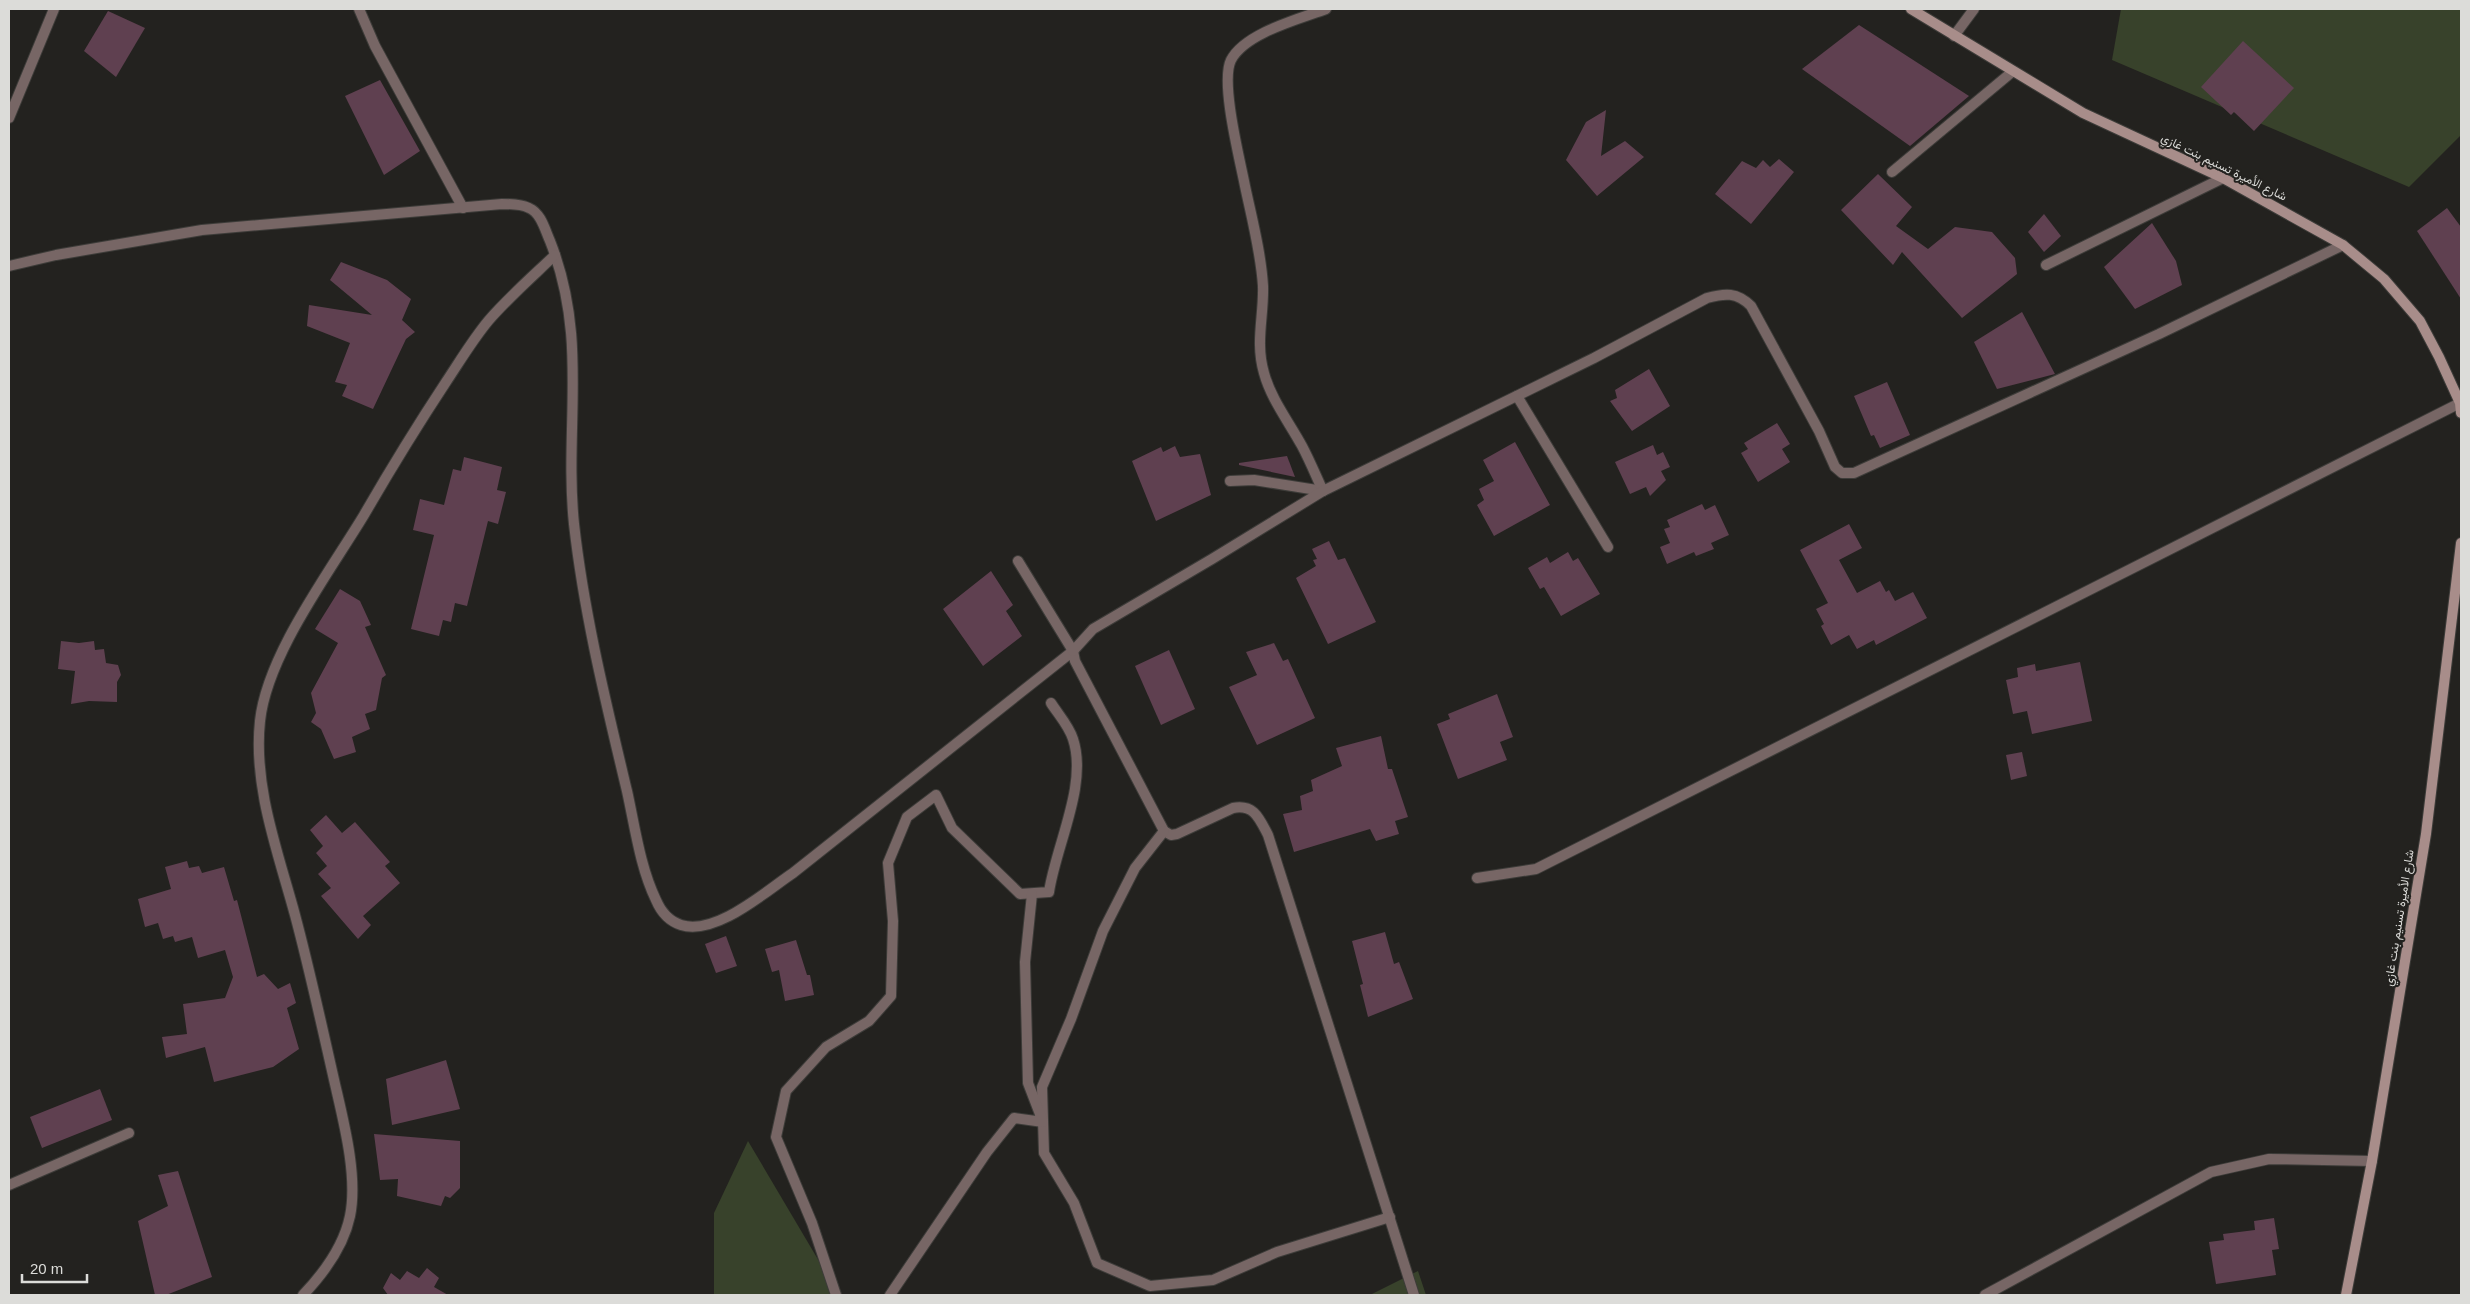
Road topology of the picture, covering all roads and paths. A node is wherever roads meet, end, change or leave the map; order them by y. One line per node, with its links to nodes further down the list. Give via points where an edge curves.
1 (54, 9): 8 (street)
2 (359, 9): 11 (street, via 375,46)
3 (1326, 9): 19 (street, via 1269,30 1240,48 1228,68 1235,134 1260,259 1263,288 1259,348 1264,373)
4 (1911, 9): 6 (main road, شارع الأميرة تسنيم بنت غازي)
5 (1974, 9): 6 (street)
6 (1954, 36): 7 (main road, شارع الأميرة تسنيم بنت غازي)
7 (2012, 72): 9 (street); 10 (main road, شارع الأميرة تسنيم بنت غازي, via 2083,113)
8 (9, 118)
9 (1892, 172)
10 (2223, 178): 12 (main road, شارع الأميرة تسنيم بنت غازي); 14 (street)
11 (463, 208): 13 (street, via 502,204 530,208 538,214); 15 (street, via 202,230 74,251)
12 (2343, 245): 16 (street, via 2311,263 1981,417 1851,474 1835,468 1819,431 1759,319 1751,306 1735,294 1707,298); 17 (main road, شارع الأميرة تسنيم بنت غازي, via 2384,278 2420,321)
13 (555, 255): 23 (street, via 565,286 572,327 574,521 578,558 593,639 647,875 656,900 670,920 690,927 699,926 728,917 746,905 793,873); 34 (street, via 493,316 469,346 318,589 288,641 263,701 259,752 268,816 322,1023 341,1110 352,1195 346,1232 314,1284)
14 (2046, 265)
15 (9, 266)
16 (1517, 396): 19 (street); 21 (street)
17 (2460, 408): 26 (street, via 1536,869)
18 (1230, 482): 19 (street, via 1254,480)
19 (1322, 491): 23 (street, via 1093,629)
20 (2461, 543): 30 (main road, شارع الأميرة تسنيم بنت غازي, via 2426,834)
21 (1608, 547)
22 (1018, 561): 23 (street)
23 (1073, 651): 25 (street, via 1075,661)
24 (1051, 702): 27 (street, via 1073,738 1077,778 1049,892)
25 (1164, 831): 28 (street, via 1135,868 1103,931 1042,1087); 32 (street, via 1177,834 1242,806 1256,813 1268,835)
26 (1477, 878)
27 (1032, 894): 28 (street, via 1025,962 1028,1083); 35 (street, via 1020,894 952,828 936,795 907,817 888,863 893,921 891,996 869,1021 826,1047 786,1091 776,1137 812,1224)
28 (1043, 1122): 32 (street, via 1044,1153 1074,1203 1097,1263 1150,1286 1213,1280 1277,1252); 36 (street, via 1014,1118 987,1152)
29 (129, 1132): 31 (street)
30 (2372, 1161): 33 (street, via 2269,1159 2210,1172); 39 (main road, شارع الأميرة تسنيم بنت غازي)
31 (9, 1185)
32 (1390, 1217): 37 (street)
33 (2003, 1291): 38 (street)
34 (303, 1295)
35 (836, 1295)
36 (890, 1295)
37 (1414, 1295)
38 (1985, 1295)
39 (2346, 1295)

